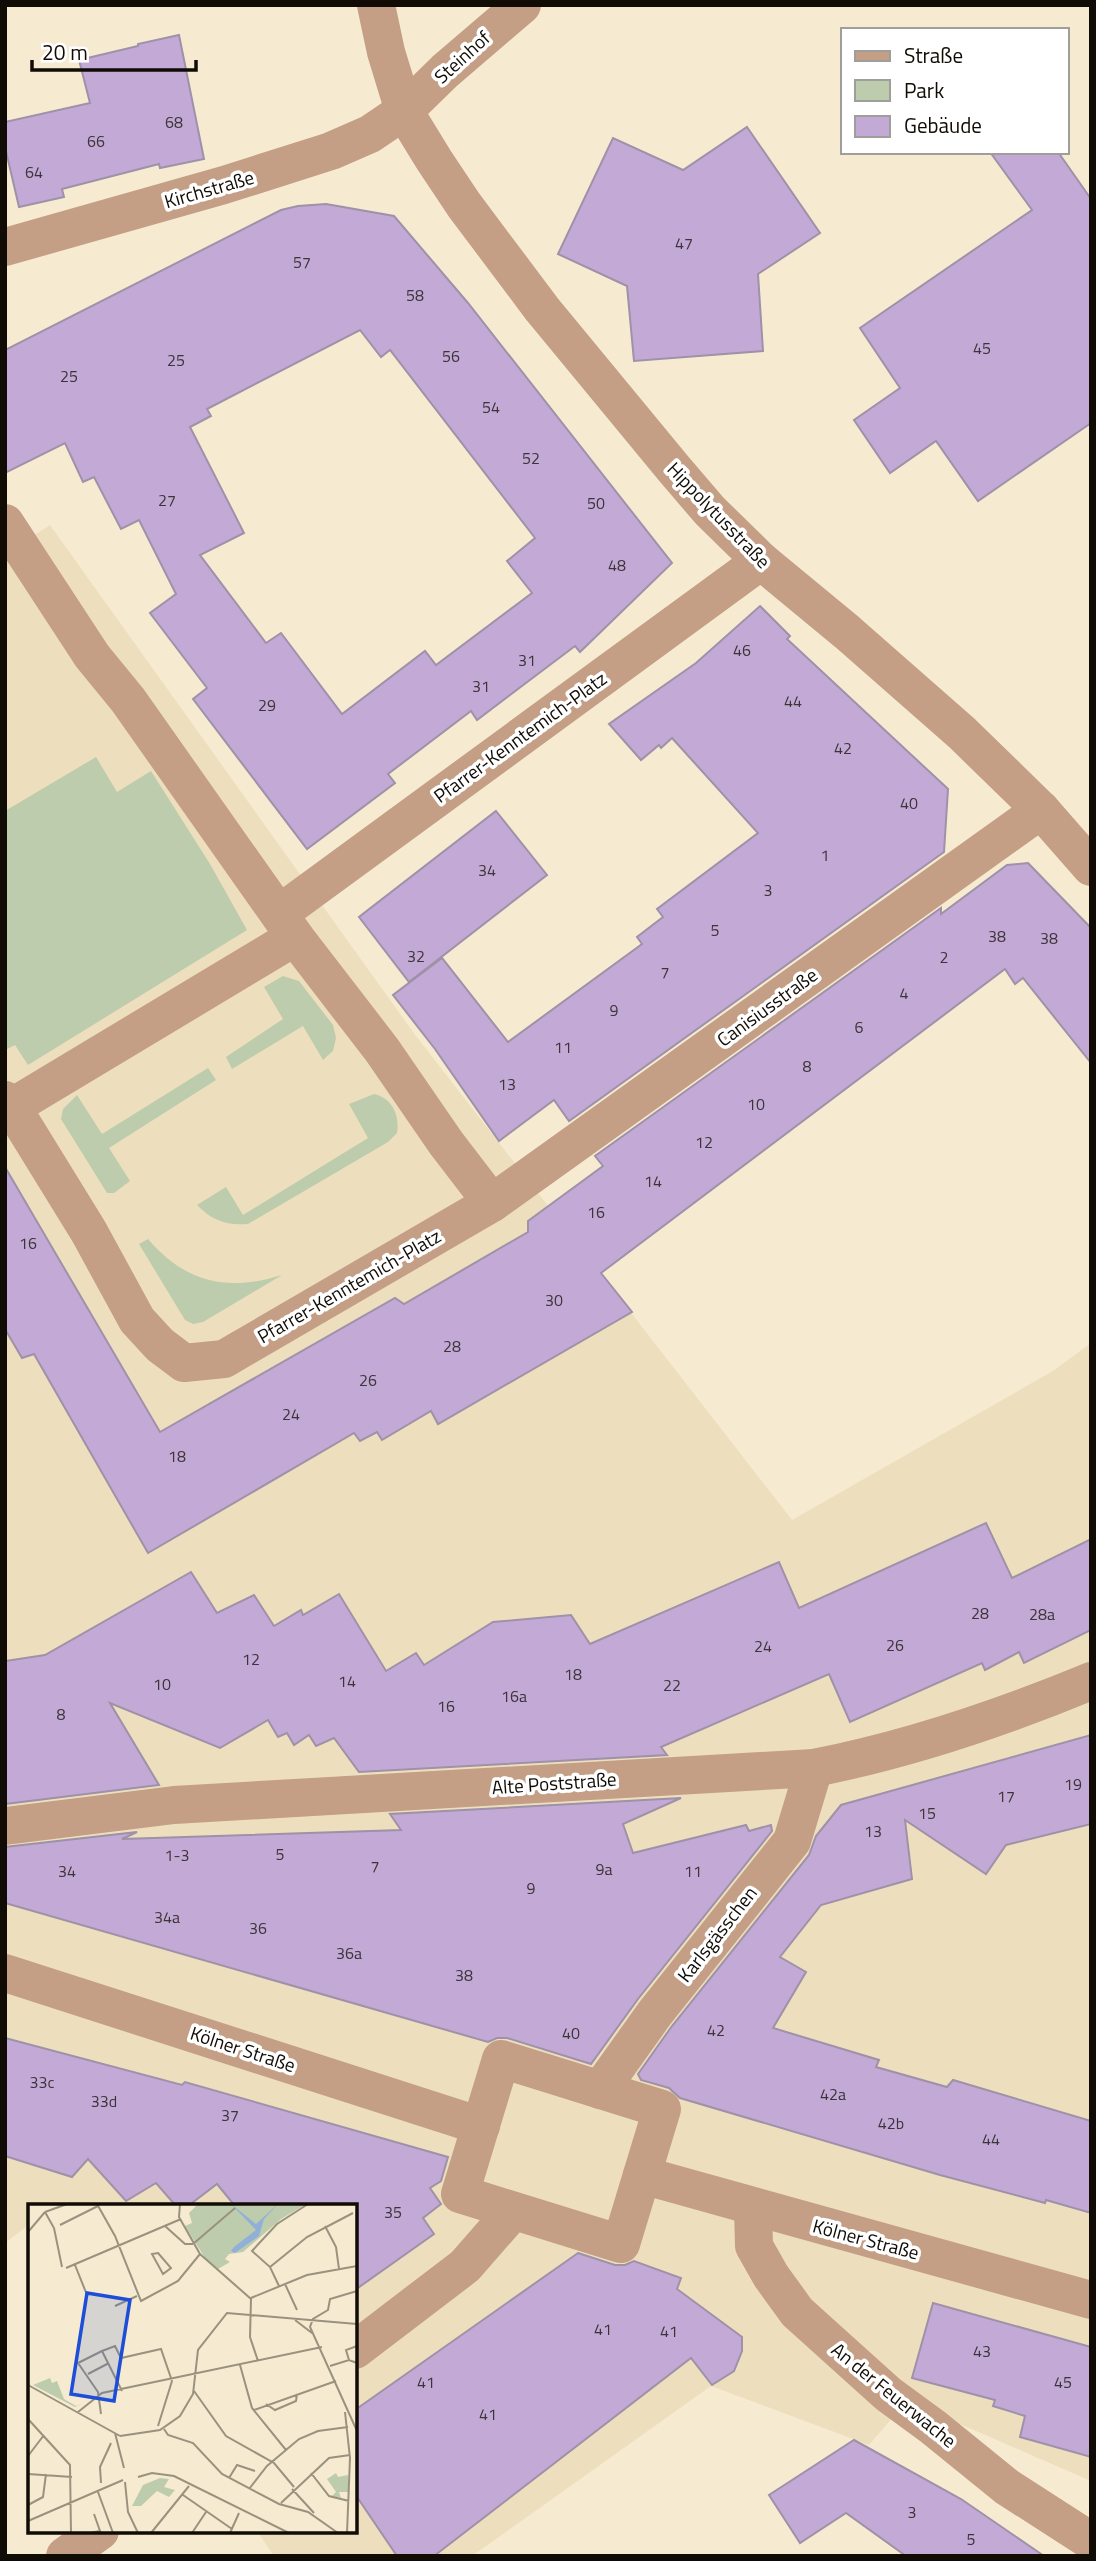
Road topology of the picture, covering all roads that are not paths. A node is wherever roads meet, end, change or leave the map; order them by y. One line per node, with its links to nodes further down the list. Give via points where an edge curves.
1 (376, 5): 3 (street, Hippolytusstraße)
2 (522, 5): 3 (street, Steinhof)
3 (404, 111): 4 (street, Kirchstraße, via 370,134 331,151); 6 (street, Hippolytusstraße, via 464,205 542,309 710,511)
4 (5, 247)
5 (5, 523): 9 (street, via 92,656)
6 (761, 561): 7 (street, Hippolytusstraße, via 962,733); 9 (street, Pfarrer-Kenntemich-Platz)
7 (1041, 810): 8 (street, Hippolytusstraße); 11 (street, Canisiusstraße)
8 (1091, 867)
9 (288, 925): 10 (street, Pfarrer-Kenntemich-Platz); 11 (street)
10 (8, 1103): 11 (street, Pfarrer-Kenntemich-Platz, via 89,1232 137,1320 184,1363 224,1359)
11 (492, 1203)
12 (1091, 1681): 13 (street, Alte Poststraße, via 1018,1711)
13 (814, 1768): 14 (street, Alte Poststraße, via 173,1805); 16 (street, Karlsgässchen, via 792,1841)
14 (5, 1826)
15 (5, 1973): 17 (street, Kölner Straße)
16 (600, 2090): 17 (street, via 501,2059); 18 (street, via 662,2109)
17 (481, 2126): 20 (street, via 460,2194)
18 (642, 2175): 19 (street, Kölner Straße); 20 (street, via 621,2244)
19 (753, 2208): 21 (street, Kölner Straße); 24 (street, An der Feuerwache, via 754,2246 797,2312 888,2394 1007,2487)
20 (513, 2211): 22 (street, via 465,2266)
21 (1091, 2300)
22 (357, 2348)
23 (97, 2533): 25 (street)
24 (1085, 2537)
25 (65, 2556)

